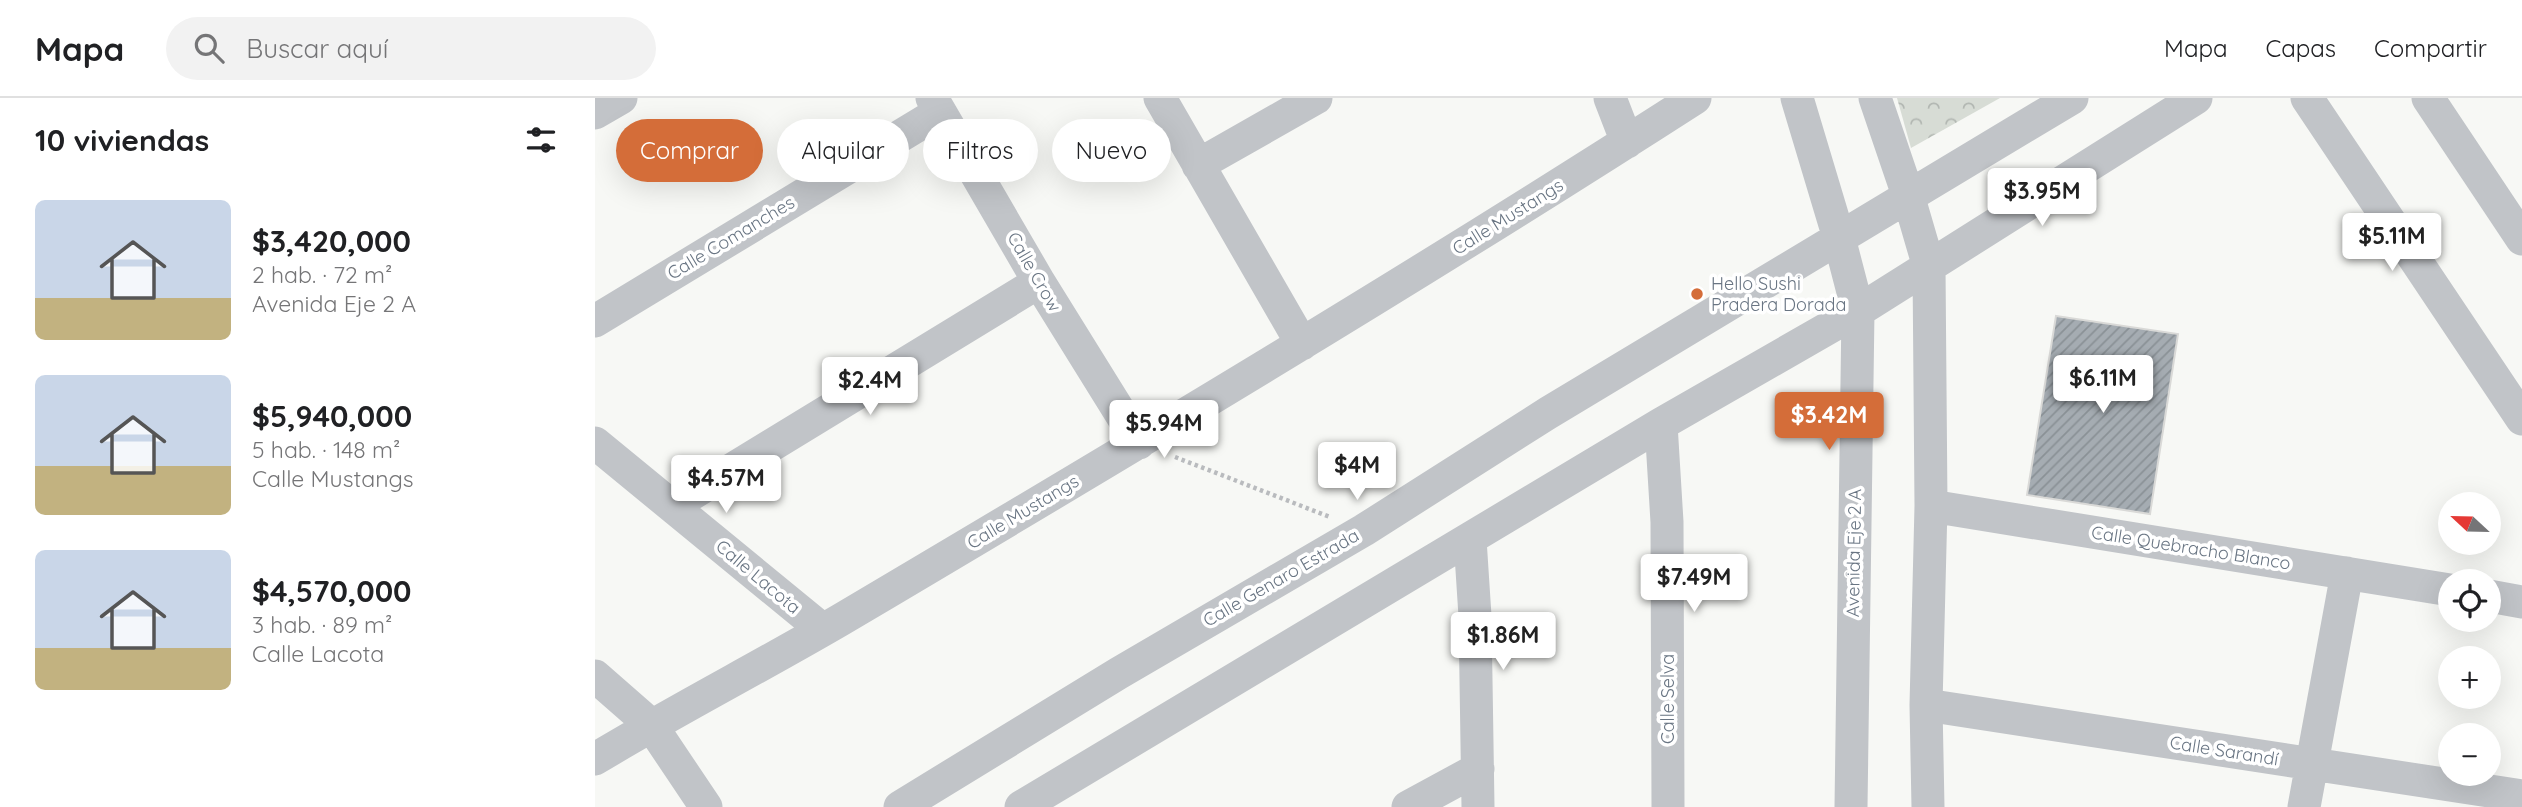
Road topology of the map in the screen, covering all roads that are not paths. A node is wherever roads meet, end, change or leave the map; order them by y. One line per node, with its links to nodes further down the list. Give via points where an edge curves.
1 (621, 98): 13 (street)
2 (1160, 98): 15 (street)
3 (1316, 98): 15 (street)
4 (1610, 98): 14 (street)
5 (1695, 98): 14 (street, Calle Mustangs)
6 (1797, 98): 17 (street, Avenida Eje 2 A)
7 (1875, 98): 16 (street)
8 (2072, 98): 16 (street, Calle Genaro Estrada)
9 (2196, 98): 19 (street)
10 (2307, 98): 24 (street)
11 (2432, 100): 18 (street)
12 (936, 105): 20 (street, Calle Crow); 22 (street, Calle Comanches)
13 (595, 113)
14 (1627, 142): 23 (street, Calle Mustangs)
15 (1198, 165): 23 (street)
16 (1908, 195): 17 (street, Calle Genaro Estrada); 19 (street)
17 (1839, 238): 21 (street, Avenida Eje 2 A); 44 (street, Calle Genaro Estrada, via 1364,530)
18 (2522, 239)
19 (1929, 267): 21 (street); 29 (street)
20 (1038, 282): 27 (street, Calle Crow); 28 (street)
21 (1858, 311): 25 (street); 49 (street, Avenida Eje 2 A)
22 (595, 321)
23 (1302, 344): 27 (street, Calle Mustangs)
24 (2522, 419)
25 (1661, 424): 30 (street); 48 (street, Calle Selva, via 1667,522)
26 (595, 443): 28 (street, Calle Lacota)
27 (1139, 443): 35 (street, Calle Mustangs)
28 (672, 506): 35 (street, Calle Lacota)
29 (1931, 506): 31 (street, Calle Quebracho Blanco); 37 (street)
30 (1470, 539): 41 (street); 45 (street)
31 (2347, 573): 32 (street, Calle Quebracho Blanco); 40 (street)
32 (2438, 588)
33 (2501, 598): 34 (street)
34 (2522, 602)
35 (823, 630): 38 (street, Calle Mustangs)
36 (595, 676): 38 (street)
37 (1926, 705): 40 (street, Calle Sarandí); 50 (street)
38 (651, 725): 39 (street, Calle Mustangs); 43 (street)
39 (595, 760)
40 (2312, 764): 42 (street, Calle Sarandí); 51 (street)
41 (1478, 769): 46 (street); 47 (street)
42 (2522, 796)
43 (706, 807)
44 (900, 807)
45 (1021, 807)
46 (1408, 807)
47 (1478, 807)
48 (1668, 807)
49 (1851, 807)
50 (1927, 807)
51 (2304, 807)

